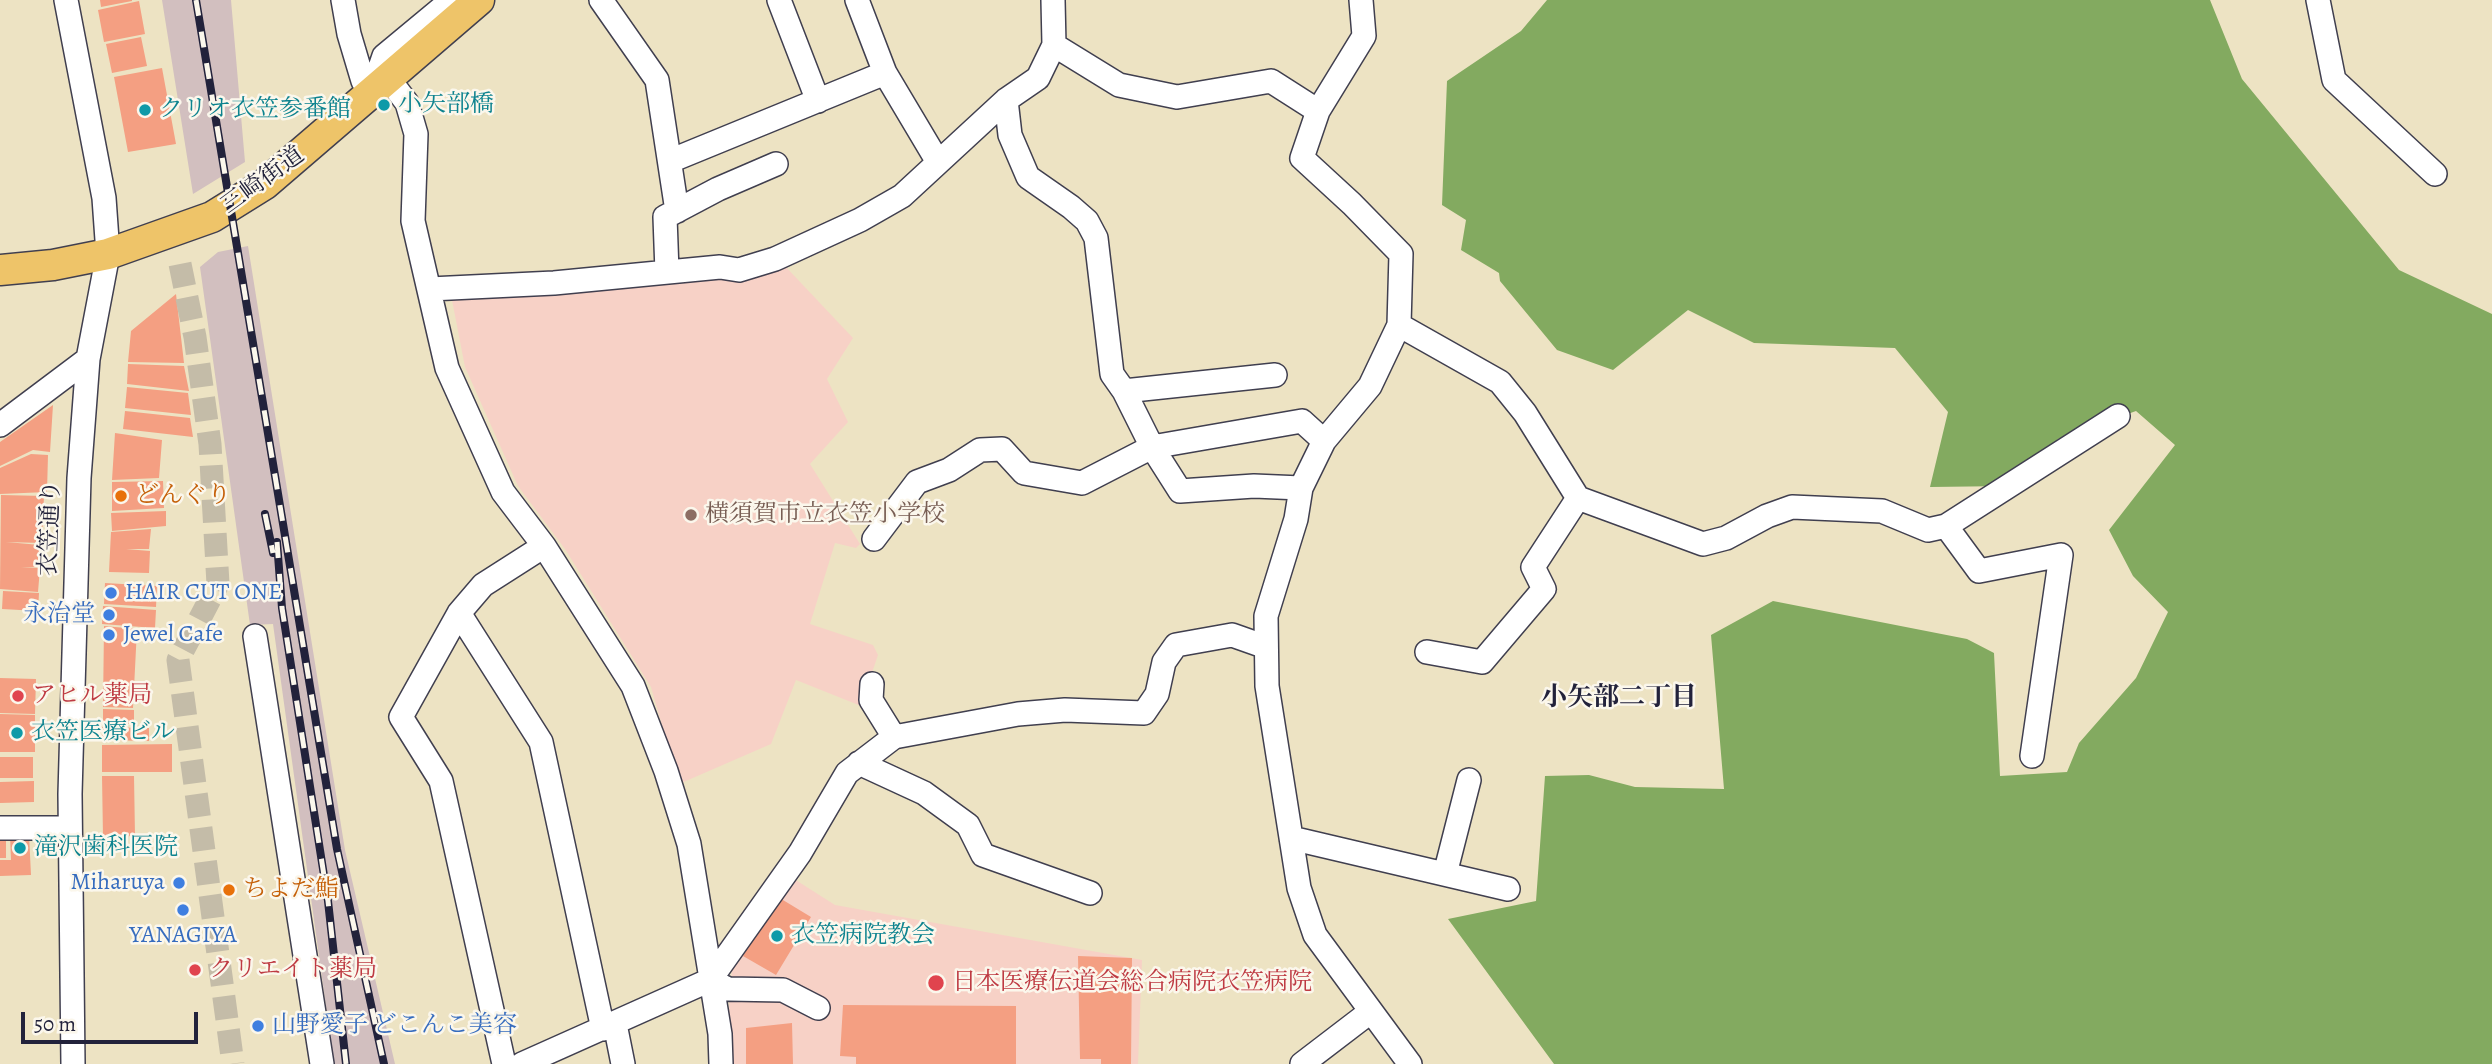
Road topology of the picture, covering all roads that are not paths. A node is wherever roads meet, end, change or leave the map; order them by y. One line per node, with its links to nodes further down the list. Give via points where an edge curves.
1 (65, 0): 22 (street, 衣笠通り, via 104,198)
2 (343, 0): 13 (street, via 363,80)
3 (456, 0): 13 (street, via 384,56)
4 (479, 0): 13 (main road, 三崎街道)
5 (601, 0): 17 (street, via 657,80)
6 (857, 0): 12 (street)
7 (1053, 0): 11 (street)
8 (1361, 0): 16 (street, via 1364,36)
9 (2318, 0): 20 (street, via 2334,80)
10 (786, 2): 15 (street)
11 (1054, 45): 14 (street, via 1038,78); 16 (street, via 1119,85 1177,97 1271,82)
12 (886, 73): 15 (street); 18 (street)
13 (380, 85): 22 (main road, 三崎街道, via 265,184 212,217); 25 (street, via 407,103 416,134 413,221)
14 (1006, 100): 18 (street); 29 (street, via 1010,135 1028,177 1072,206 1096,237 1112,374)
15 (818, 101): 17 (street)
16 (1318, 111): 26 (street, via 1302,158 1401,254)
17 (670, 161): 21 (street)
18 (938, 162): 24 (street, via 902,196 775,259 739,270 720,267)
19 (776, 164): 21 (street)
20 (2435, 174)
21 (677, 211): 24 (street, via 666,217)
22 (108, 254): 23 (main road, 三崎街道); 27 (street, 衣笠通り)
23 (0, 270)
24 (667, 272): 25 (street)
25 (430, 289): 38 (street, via 447,368 474,430 503,492)
26 (1399, 325): 32 (street, via 1370,386); 35 (street, via 1500,382)
27 (88, 359): 31 (street); 49 (street, 衣笠通り, via 79,478)
28 (1275, 375): 29 (street)
29 (1124, 391): 33 (street)
30 (2118, 416): 36 (street)
31 (0, 425)
32 (1324, 441): 33 (street, via 1302,421); 34 (street)
33 (1152, 447): 34 (street, via 1181,491); 37 (street, via 1082,483 1024,473 1002,449 980,450 949,470 917,482)
34 (1301, 488): 41 (street, via 1266,617)
35 (1578, 498): 36 (street, via 1703,544 1792,508 1882,511 1928,530); 42 (street, via 1533,567 1544,590 1482,662)
36 (1947, 526): 45 (street, via 1979,571 2062,555)
37 (874, 539)
38 (544, 546): 39 (street, via 483,585); 54 (street, via 633,686 667,772 690,844)
39 (459, 613): 57 (street, via 541,742); 60 (street, via 401,717 441,781)
40 (256, 636): 59 (street)
41 (1266, 647): 44 (street, via 1232,635 1177,645 1164,662 1157,694 1144,713 1065,710 1018,714); 50 (street, via 1267,686)
42 (1427, 652)
43 (872, 684): 44 (street, via 871,700)
44 (894, 737): 46 (street)
45 (2032, 756)
46 (859, 762): 53 (street, via 924,793 968,825 984,855); 54 (street, via 847,773 800,853)
47 (1469, 780): 51 (street)
48 (0, 828): 49 (street)
49 (70, 828): 58 (street, 衣笠通り)
50 (1291, 838): 51 (street); 56 (street, via 1299,888 1315,935)
51 (1445, 874): 52 (street)
52 (1508, 889)
53 (1090, 892)
54 (710, 979): 55 (street, via 728,989 783,990); 57 (street); 63 (street)
55 (818, 1008)
56 (1370, 1012): 64 (street); 65 (street)
57 (609, 1026): 61 (street); 62 (street)
58 (73, 1064)
59 (322, 1064)
60 (504, 1064)
61 (522, 1064)
62 (623, 1064)
63 (721, 1064)
64 (1302, 1064)
65 (1410, 1064)

